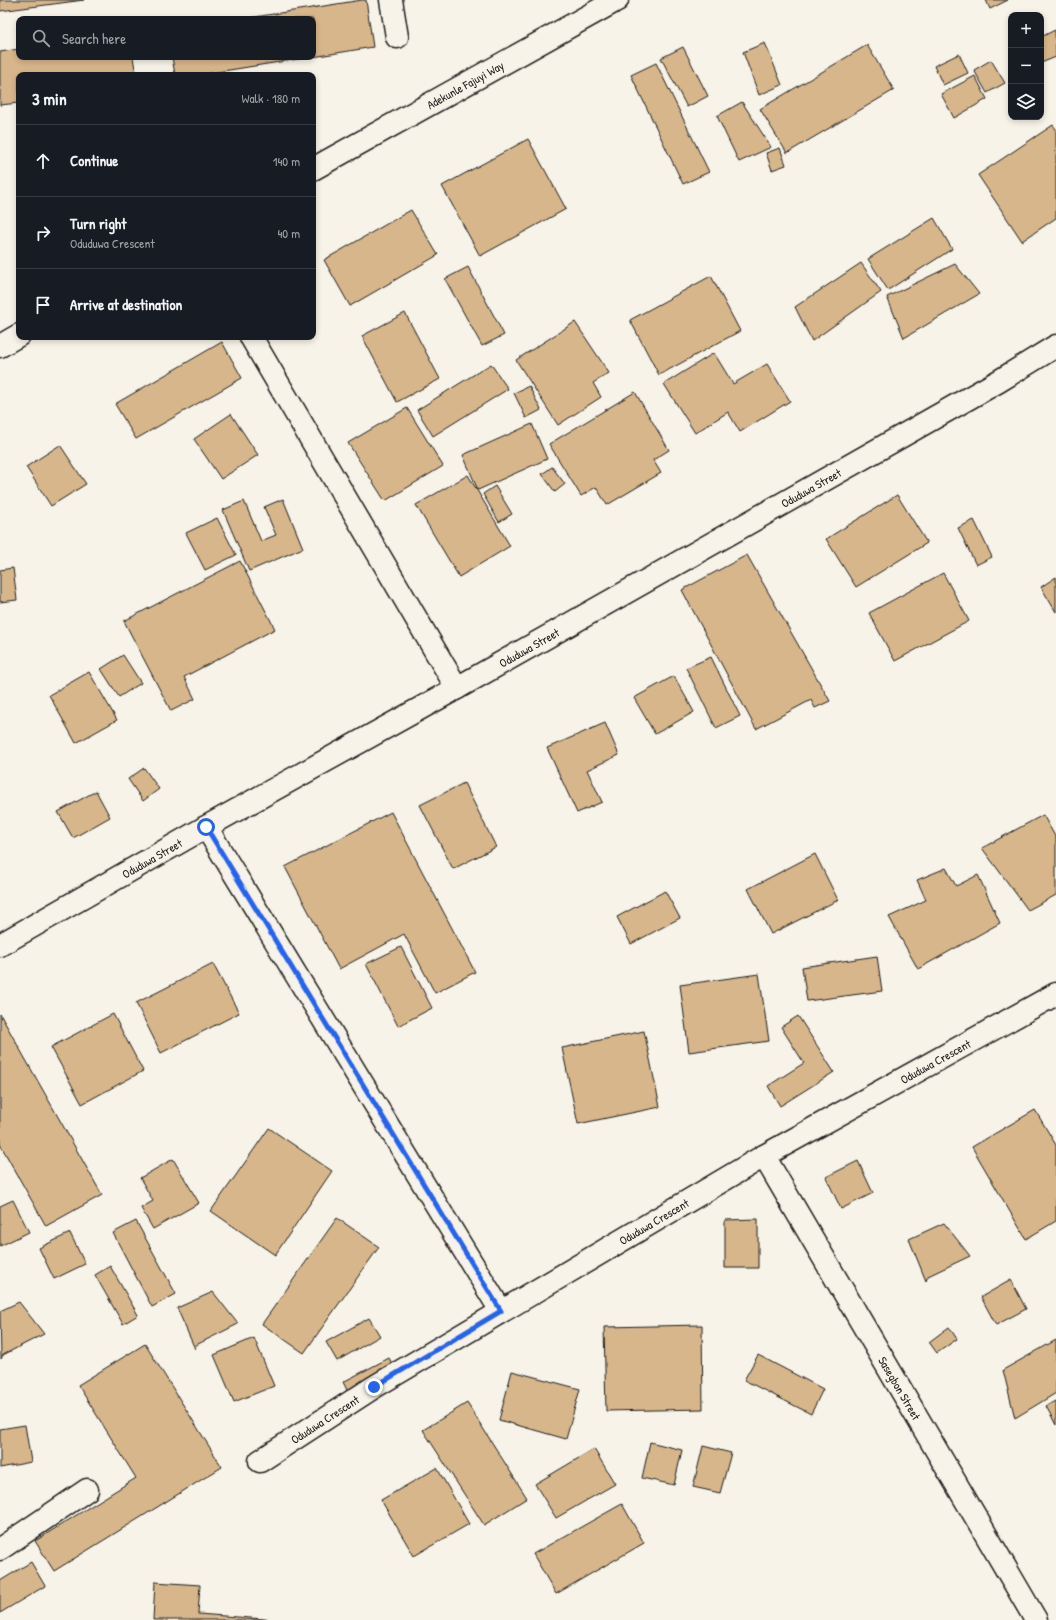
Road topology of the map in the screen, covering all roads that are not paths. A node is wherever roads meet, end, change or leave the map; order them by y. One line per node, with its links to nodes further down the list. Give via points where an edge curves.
1 (391, 0): 3 (street)
2 (617, 0): 4 (street, Adekunle Fajuyi Way)
3 (397, 37)
4 (316, 167)
5 (16, 337): 7 (street)
6 (253, 340): 9 (street)
7 (0, 346)
8 (1056, 346): 9 (street, Oduduwa Street, via 992,385)
9 (456, 688): 10 (street, Oduduwa Street)
10 (206, 827): 11 (street, Oduduwa Street); 14 (street)
11 (0, 945)
12 (1056, 994): 13 (street, Oduduwa Crescent)
13 (764, 1156): 14 (street, Oduduwa Crescent); 18 (street, Sasegbon Street)
14 (501, 1311): 15 (street, Oduduwa Crescent, via 374,1387)
15 (260, 1461)
16 (87, 1490): 17 (street)
17 (0, 1549)
18 (1036, 1620)

